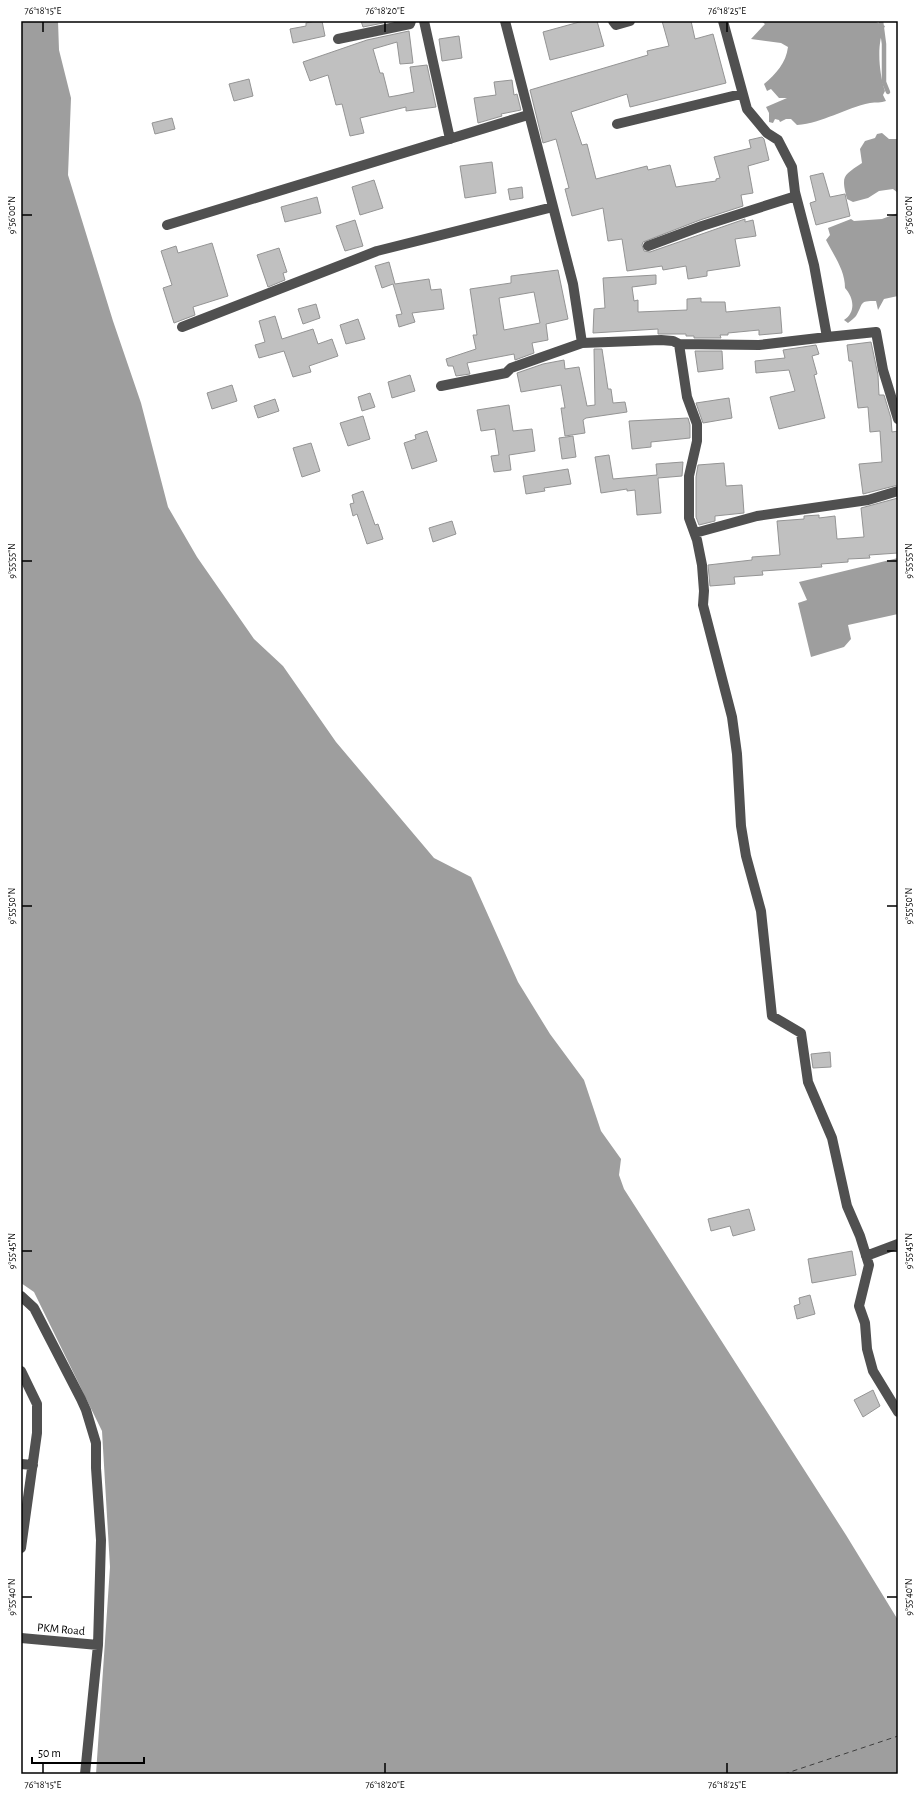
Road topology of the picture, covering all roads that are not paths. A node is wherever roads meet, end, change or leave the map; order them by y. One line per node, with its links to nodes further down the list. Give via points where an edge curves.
1 (411, 21): 7 (street, via 410,24)
2 (424, 21): 11 (street)
3 (506, 21): 9 (street)
4 (613, 21): 5 (street, via 616,25)
5 (630, 21)
6 (723, 21): 8 (street)
7 (338, 39)
8 (742, 94): 10 (street); 12 (street, via 747,109 767,133 778,140 792,167)
9 (528, 115): 11 (street); 13 (street)
10 (617, 124)
11 (450, 139): 14 (street)
12 (796, 196): 15 (street); 17 (street, via 814,265)
13 (553, 207): 16 (street, via 377,251); 18 (street, via 573,284)
14 (167, 225)
15 (648, 246)
16 (182, 327)
17 (826, 337): 19 (street, via 766,344); 21 (street, via 876,332 883,370)
18 (582, 343): 19 (street, via 661,340); 20 (street, via 511,368 506,373)
19 (679, 344): 23 (street, via 687,396 697,424 697,441 688,489 689,518)
20 (441, 386)
21 (898, 418)
22 (898, 491): 23 (street, via 868,500 756,516)
23 (695, 533): 25 (street, via 702,565 703,605 732,716 741,826 746,856 762,911 772,1016 801,1033 808,1082 832,1138 848,1206)
24 (898, 1244): 25 (street)
25 (866, 1256): 28 (street, via 869,1266 859,1306 865,1323 867,1349 873,1371)
26 (21, 1296): 33 (street, via 34,1308 81,1400 96,1443 101,1540)
27 (21, 1371): 30 (street, via 37,1404 37,1433)
28 (898, 1412)
29 (21, 1464): 30 (street)
30 (32, 1465): 31 (street)
31 (21, 1548)
32 (21, 1638): 33 (street, PKM Road)
33 (98, 1645): 34 (street)
34 (86, 1774)

